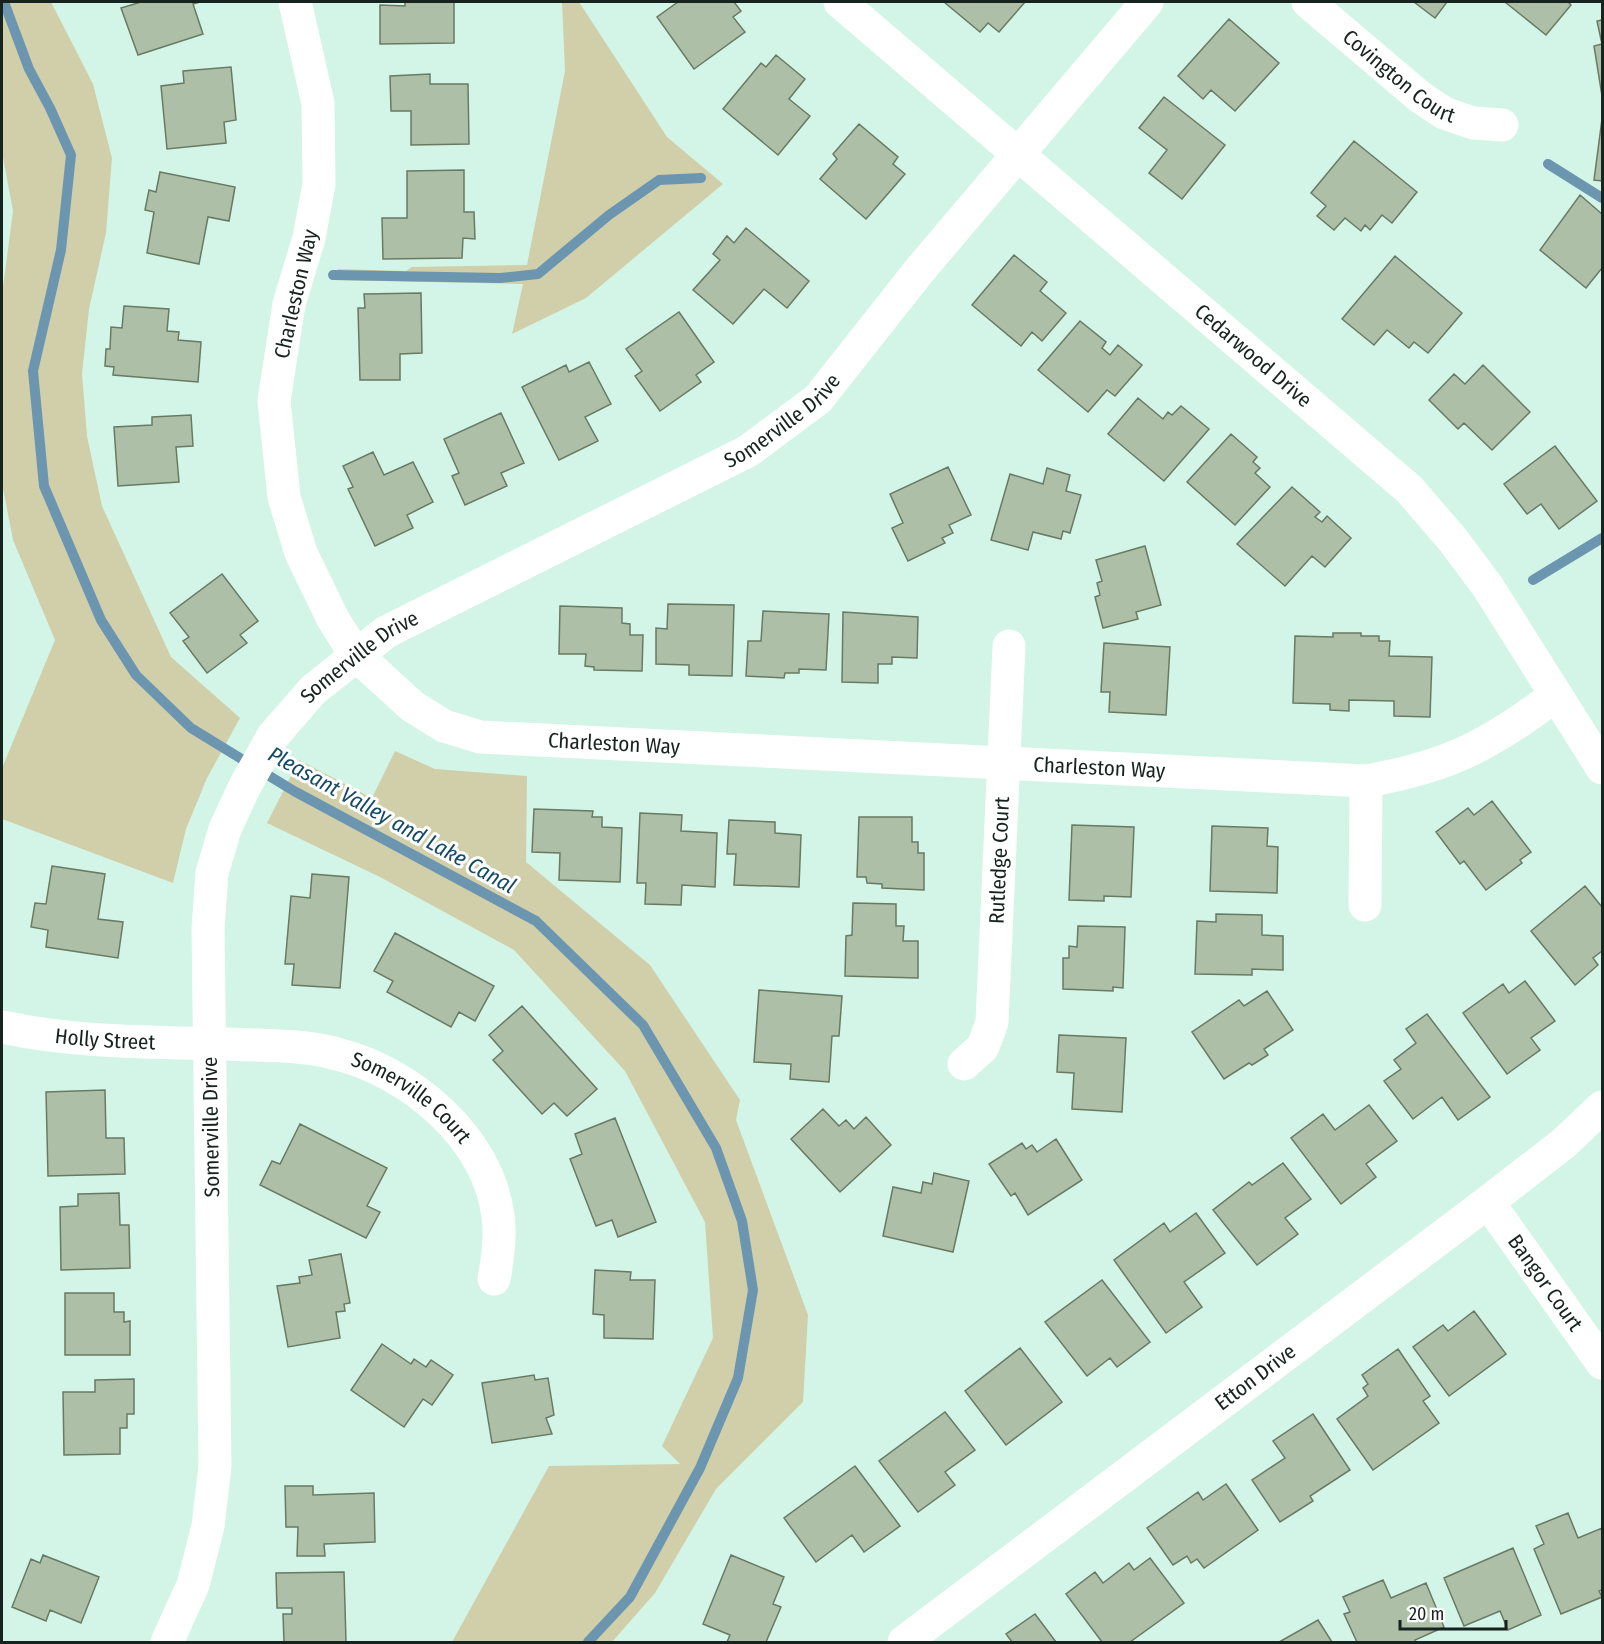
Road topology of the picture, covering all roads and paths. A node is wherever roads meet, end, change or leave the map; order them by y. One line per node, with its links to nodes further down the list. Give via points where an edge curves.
1 (295, 2): 8 (street, Charleston Way, via 318,104 318,184 309,238 289,304 274,400 284,497 301,553)
2 (840, 2): 6 (street, Cedarwood Drive)
3 (1148, 2): 6 (street, Somerville Drive)
4 (1308, 2): 5 (street, Covington Court, via 1444,113 1473,123)
5 (1502, 124)
6 (1020, 154): 8 (street, Somerville Drive, via 919,271 818,399 748,451 386,632); 9 (street, Cedarwood Drive, via 1409,489 1488,587)
7 (1009, 646): 10 (street, Rutledge Court)
8 (355, 654): 10 (street, Charleston Way, via 412,706 444,726 480,737); 15 (street, Somerville Drive, via 313,690 273,736 225,829 212,873 208,928)
9 (1556, 695): 11 (street, Cedarwood Drive); 12 (street, Charleston Way, via 1472,751 1433,767)
10 (1005, 765): 12 (street, Charleston Way); 16 (street, Rutledge Court, via 992,1022 983,1047)
11 (1602, 768)
12 (1366, 781): 13 (street)
13 (1365, 905)
14 (2, 1027): 15 (street, Holly Street, via 57,1038)
15 (210, 1044): 19 (street, Somerville Court, via 295,1046 338,1054 386,1073 422,1096 454,1125 488,1176 498,1215); 21 (street, Somerville Drive, via 215,1466 208,1526 193,1585)
16 (964, 1064)
17 (1602, 1107): 18 (street, Etton Drive, via 1564,1143)
18 (1488, 1202): 20 (street, Bangor Court); 22 (street, Etton Drive)
19 (494, 1279)
20 (1602, 1363)
21 (167, 1642)
22 (904, 1642)

